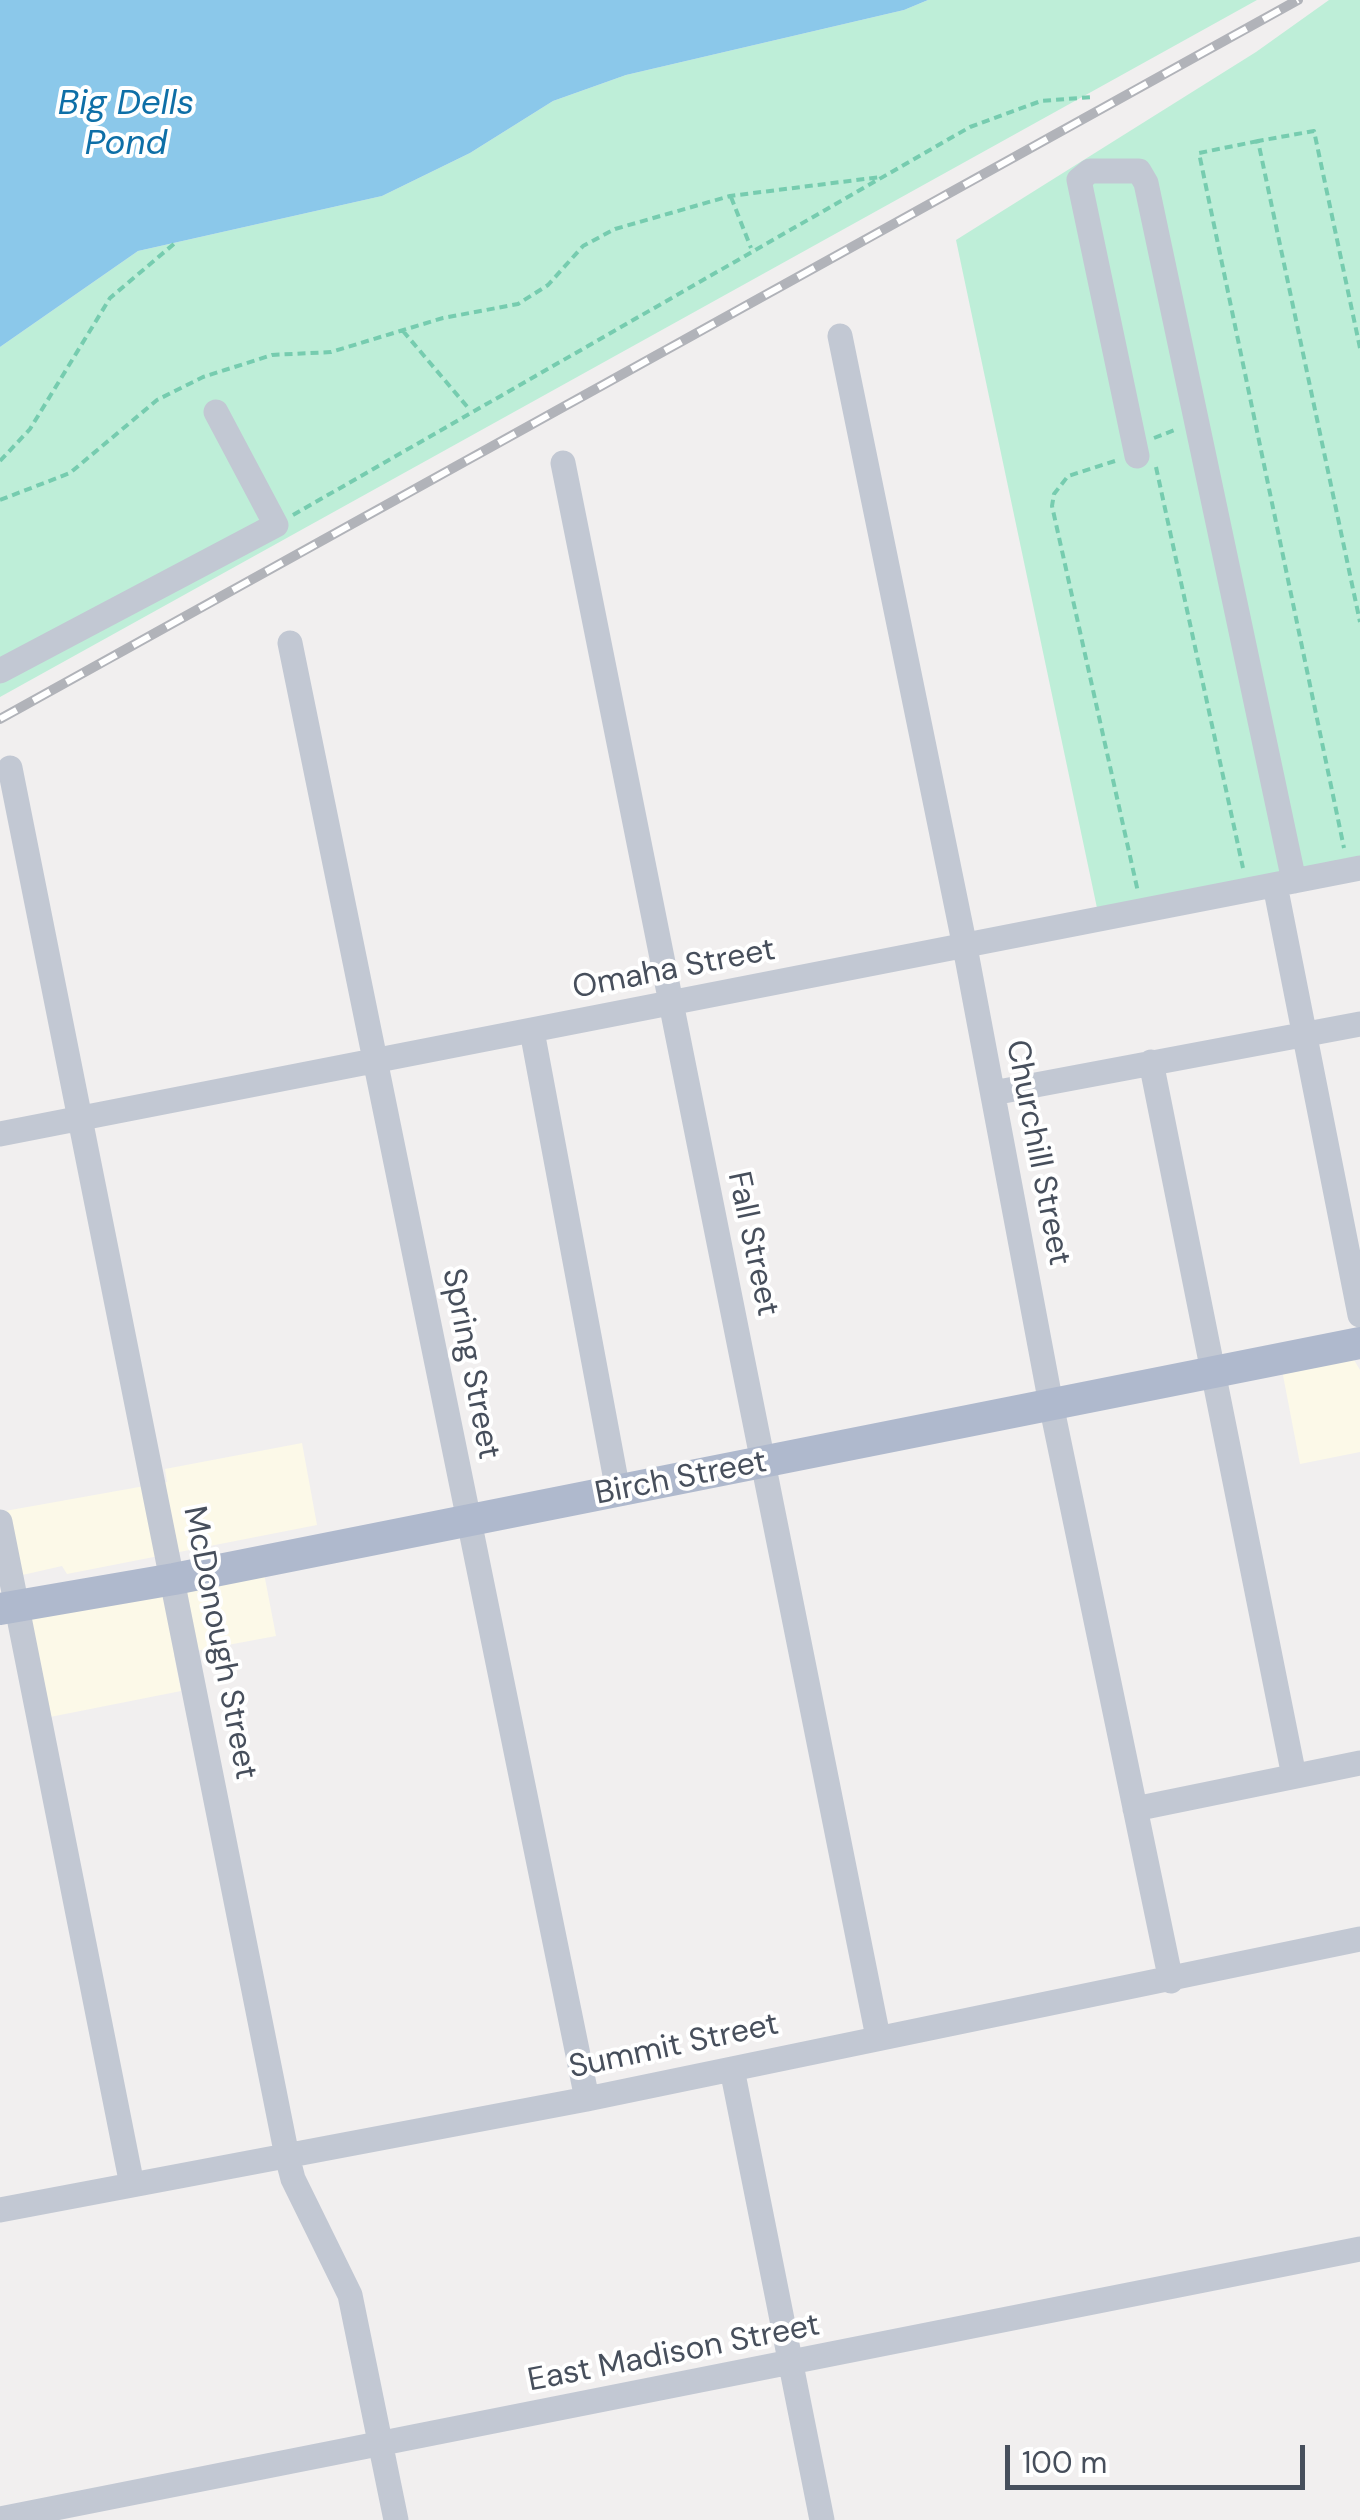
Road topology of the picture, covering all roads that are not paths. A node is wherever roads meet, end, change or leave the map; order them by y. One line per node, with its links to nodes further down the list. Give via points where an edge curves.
1 (840, 336): 10 (street, Churchill Street)
2 (216, 412): 6 (street, via 276,524)
3 (1145, 454): 9 (street, via 1079,180 1090,171 1139,171 1146,183)
4 (563, 463): 11 (street, Fall Street)
5 (290, 643): 15 (street, Spring Street)
6 (0, 671)
7 (10, 768): 18 (street, McDonough Street)
8 (1354, 869): 9 (street, Omaha Street)
9 (1285, 883): 10 (street, Omaha Street); 14 (street)
10 (965, 947): 11 (street, Omaha Street); 17 (street, Churchill Street)
11 (669, 1003): 13 (street, Omaha Street); 24 (street, Fall Street)
12 (1360, 1024): 14 (street)
13 (532, 1030): 15 (street, Omaha Street); 25 (street)
14 (1305, 1036): 16 (street); 20 (street)
15 (376, 1062): 18 (street, Omaha Street); 26 (street, Spring Street)
16 (1151, 1062): 17 (street); 22 (street)
17 (993, 1093): 23 (street, Churchill Street)
18 (79, 1119): 19 (street, Omaha Street); 28 (street, McDonough Street)
19 (0, 1134)
20 (1360, 1315)
21 (1360, 1343): 22 (main road, Birch Street)
22 (1212, 1373): 23 (main road, Birch Street); 31 (street)
23 (1051, 1404): 24 (main road, Birch Street); 32 (street, Churchill Street)
24 (764, 1463): 25 (main road, Birch Street); 35 (street, Fall Street)
25 (618, 1491): 26 (main road, Birch Street)
26 (469, 1520): 28 (main road, Birch Street); 37 (street, Spring Street)
27 (0, 1522): 29 (street)
28 (174, 1579): 29 (main road, Birch Street); 38 (street, McDonough Street)
29 (8, 1608): 39 (street)
30 (1360, 1763): 31 (street)
31 (1294, 1776): 32 (street)
32 (1135, 1809): 34 (street, Churchill Street)
33 (1360, 1939): 34 (street, Summit Street)
34 (1171, 1981): 35 (street, Summit Street)
35 (878, 2037): 36 (street, Summit Street)
36 (732, 2069): 37 (street, Summit Street); 42 (street)
37 (587, 2099): 38 (street, Summit Street)
38 (287, 2156): 39 (street, Summit Street); 43 (street, McDonough Street, via 350,2296)
39 (132, 2185): 40 (street, Summit Street)
40 (0, 2210)
41 (1360, 2249): 42 (street, East Madison Street)
42 (790, 2363): 43 (street, East Madison Street); 46 (street)
43 (382, 2446): 44 (street, East Madison Street); 45 (street, McDonough Street)
44 (0, 2519)
45 (396, 2520)
46 (822, 2520)

